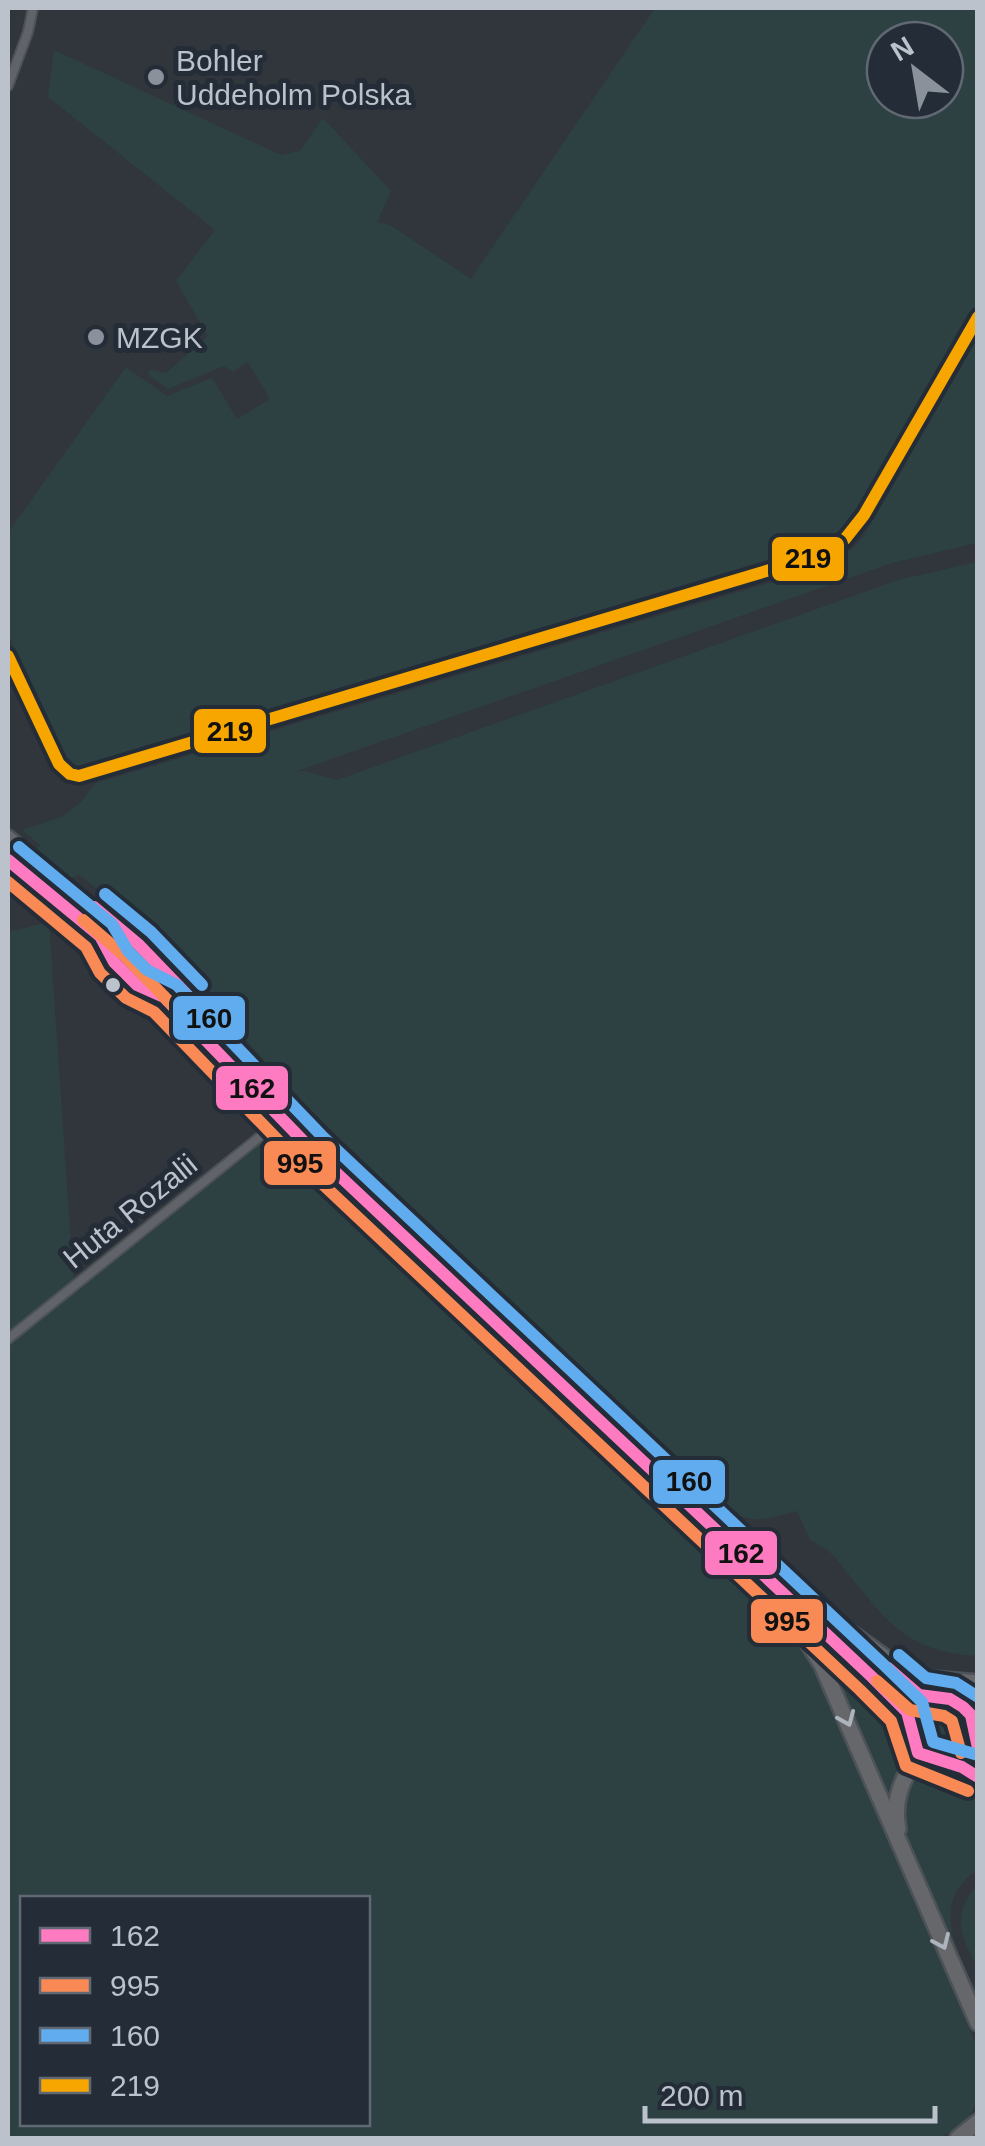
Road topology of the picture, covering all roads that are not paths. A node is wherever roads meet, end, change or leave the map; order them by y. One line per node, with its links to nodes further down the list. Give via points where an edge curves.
1 (33, 8): 2 (street)
2 (8, 86)
3 (978, 316): 4 (street, via 864,516 820,555 88,775 64,770)
4 (8, 656)
5 (12, 839): 10 (street, via 138,944 514,1320)
6 (8, 860): 7 (street, via 126,958)
7 (282, 1118): 8 (street, Huta Rozalii); 9 (street)
8 (8, 1339)
9 (736, 1551): 14 (street); 19 (highway, one-way to 19, via 791,1614 822,1665)
10 (850, 1633): 11 (highway, via 920,1678); 12 (street)
11 (978, 1684)
12 (929, 1699): 13 (street); 14 (street)
13 (970, 1704): 15 (street)
14 (909, 1718): 16 (street)
15 (976, 1747): 17 (street)
16 (918, 1753): 17 (street); 19 (highway, via 896,1805)
17 (952, 1763): 18 (street)
18 (978, 1777)
19 (907, 1861): 20 (highway, one-way to 20)
20 (978, 2023)
21 (978, 2122): 22 (highway)
22 (958, 2138)

